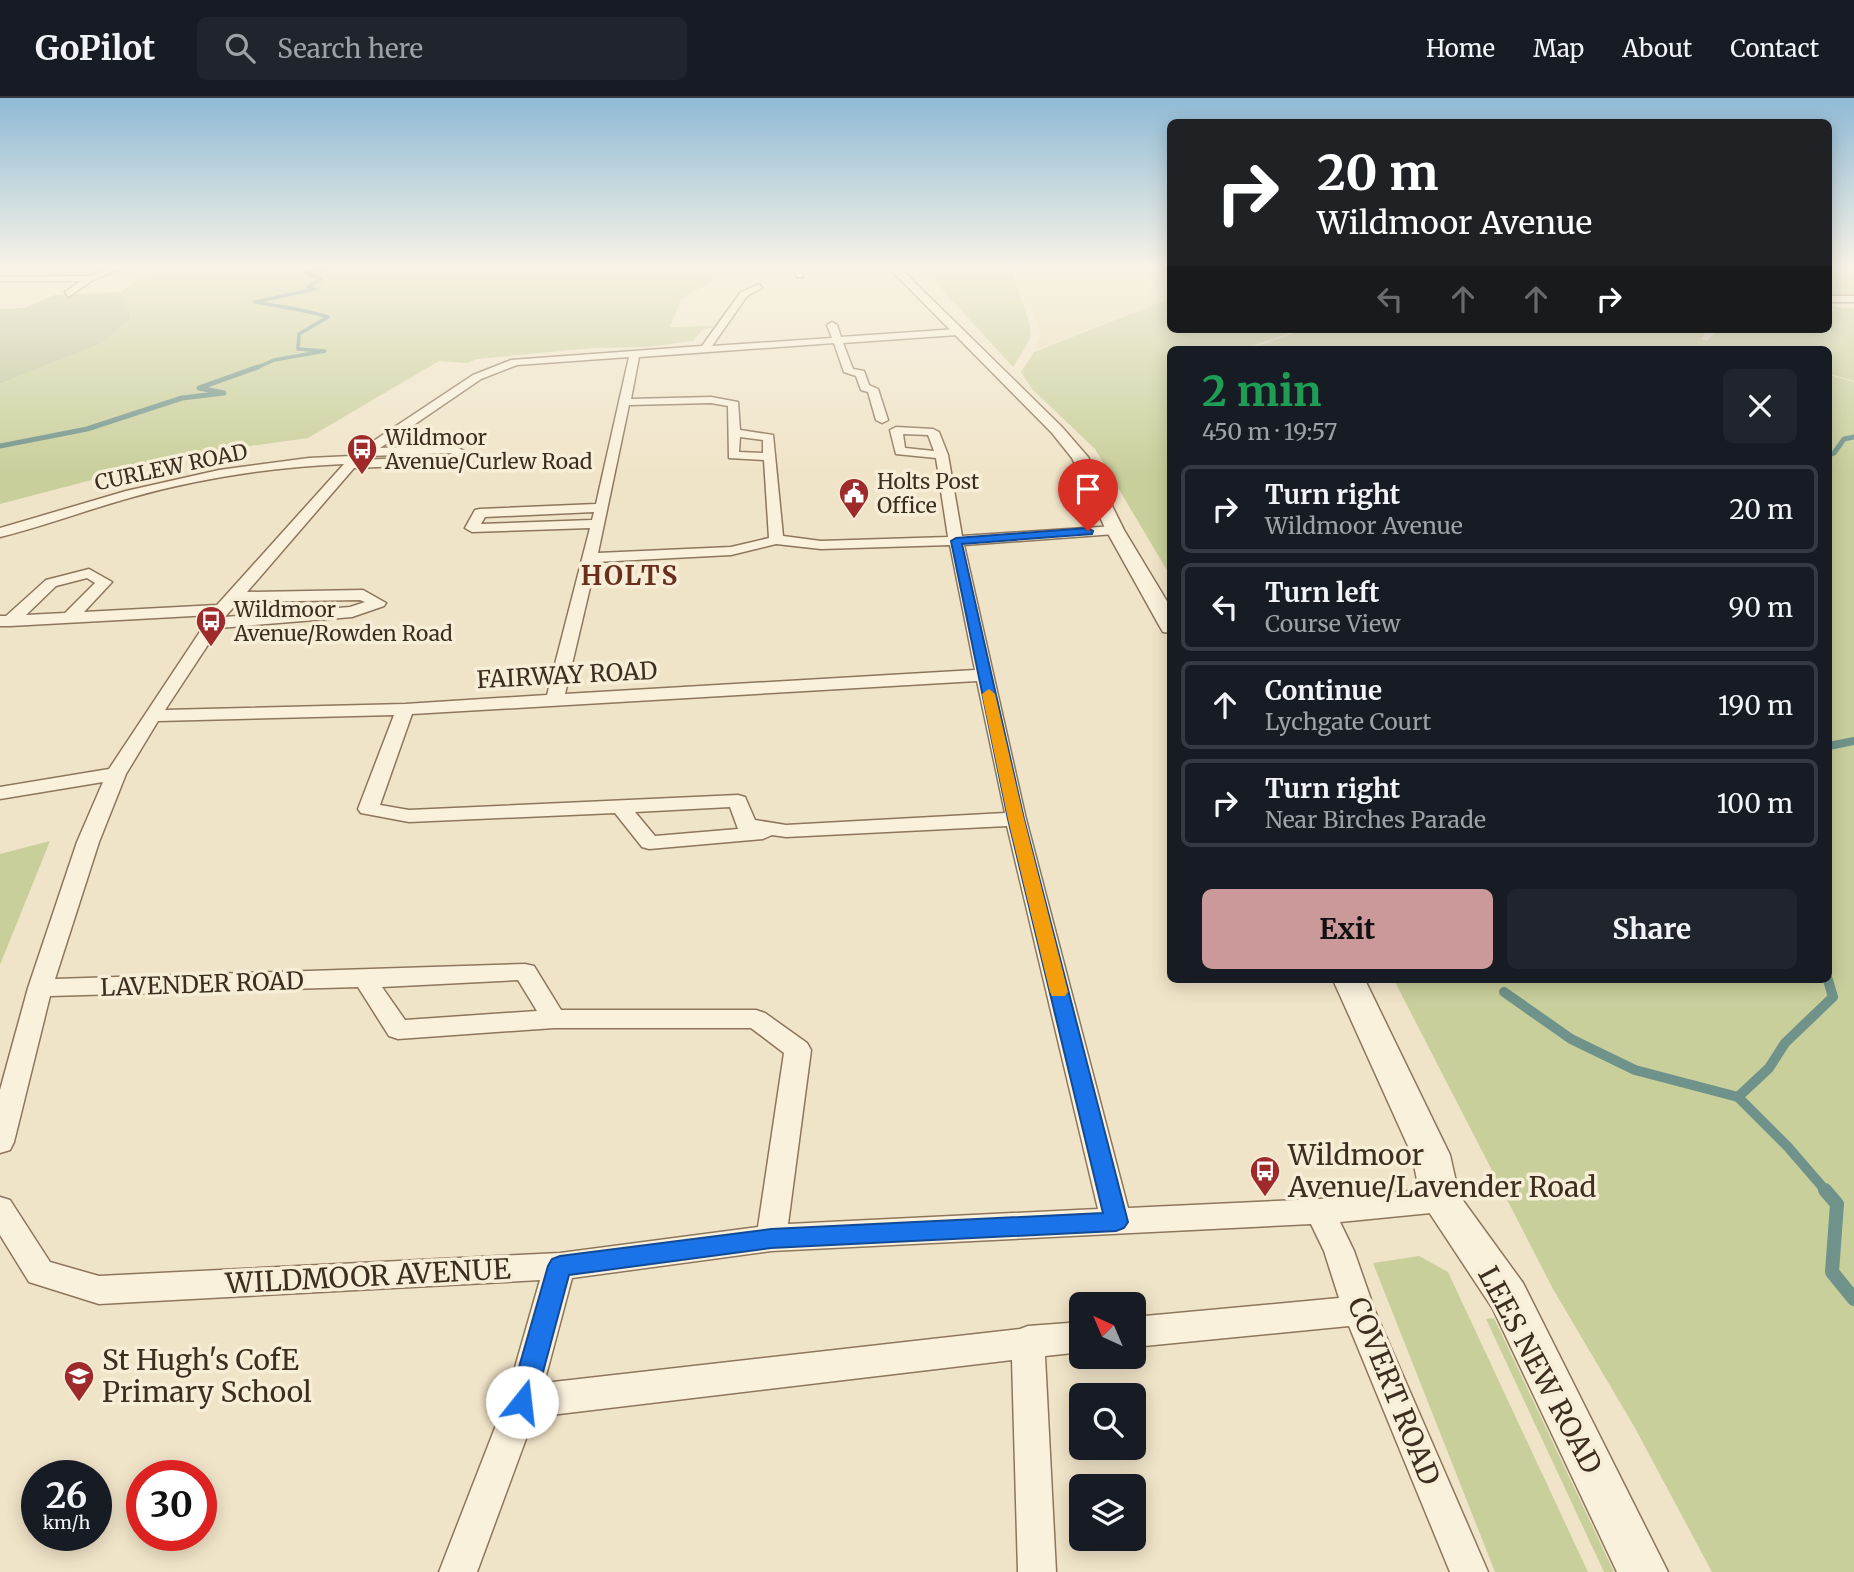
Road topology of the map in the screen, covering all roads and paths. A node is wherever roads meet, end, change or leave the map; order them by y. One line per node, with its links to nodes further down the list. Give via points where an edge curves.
1 (715, 335): 6 (street)
2 (836, 335): 5 (street)
3 (920, 335): 5 (street)
4 (960, 335): 16 (street, via 1080,457)
5 (838, 341): 6 (street); 9 (street, via 849,372 860,373 865,388 873,389)
6 (705, 349): 7 (street)
7 (635, 353): 8 (street); 13 (street, via 536,359 494,369)
8 (623, 402): 10 (street, via 711,400 734,404); 14 (street)
9 (883, 420)
10 (734, 433): 12 (street, via 769,437); 12 (street, via 733,455)
11 (942, 455): 19 (street)
12 (768, 457): 18 (street)
13 (357, 458): 13 (street, via 453,449 462,453 449,460); 17 (street, CURLEW ROAD, via 236,469); 21 (street)
14 (602, 508): 15 (street); 15 (street, via 480,513 472,528)
15 (598, 524): 20 (street)
16 (1115, 530): 19 (street); 25 (street)
17 (0, 533)
18 (776, 540): 19 (street, via 821,545); 20 (street, via 731,551)
19 (956, 541): 26 (street)
20 (590, 558): 27 (street)
21 (234, 597): 22 (street); 22 (street, via 363,595 377,603 352,612)
22 (218, 617): 23 (street); 29 (street)
23 (69, 618): 24 (street); 24 (street, via 104,582 89,573 51,583)
24 (5, 621)
25 (1167, 621)
26 (985, 675): 27 (street, FAIRWAY ROAD); 33 (street)
27 (554, 701): 28 (street, FAIRWAY ROAD)
28 (405, 709): 29 (street, FAIRWAY ROAD); 32 (street, via 368,809 408,816)
29 (152, 716): 30 (street)
30 (116, 774): 31 (street); 37 (street, via 88,842)
31 (0, 793)
32 (620, 806): 34 (street, via 738,801 746,825); 34 (street, via 649,843)
33 (1016, 819): 34 (street); 43 (street)
34 (786, 831)
35 (365, 979): 37 (street, LAVENDER ROAD); 38 (street, LAVENDER ROAD, via 525,972); 38 (street, via 398,1030)
36 (1350, 983): 40 (street, LEES NEW ROAD, via 1431,1155)
37 (40, 988): 39 (street)
38 (554, 1019): 44 (street, via 756,1019 798,1049)
39 (0, 1142)
40 (1441, 1200): 42 (street, WILDMOOR AVENUE); 54 (street, LEES NEW ROAD, via 1508,1296)
41 (0, 1209): 45 (street, WILDMOOR AVENUE, via 40,1272 99,1290)
42 (1320, 1210): 43 (street, WILDMOOR AVENUE); 46 (street, COVERT ROAD)
43 (1116, 1222): 44 (street, WILDMOOR AVENUE)
44 (771, 1238): 45 (street, WILDMOOR AVENUE)
45 (560, 1266): 50 (street)
46 (1359, 1311): 47 (street); 53 (street, COVERT ROAD)
47 (1146, 1331)
48 (1069, 1338): 49 (street)
49 (1028, 1342): 50 (street); 52 (street)
50 (522, 1402): 51 (street)
51 (458, 1572)
52 (1037, 1572)
53 (1469, 1572)
54 (1643, 1572)

